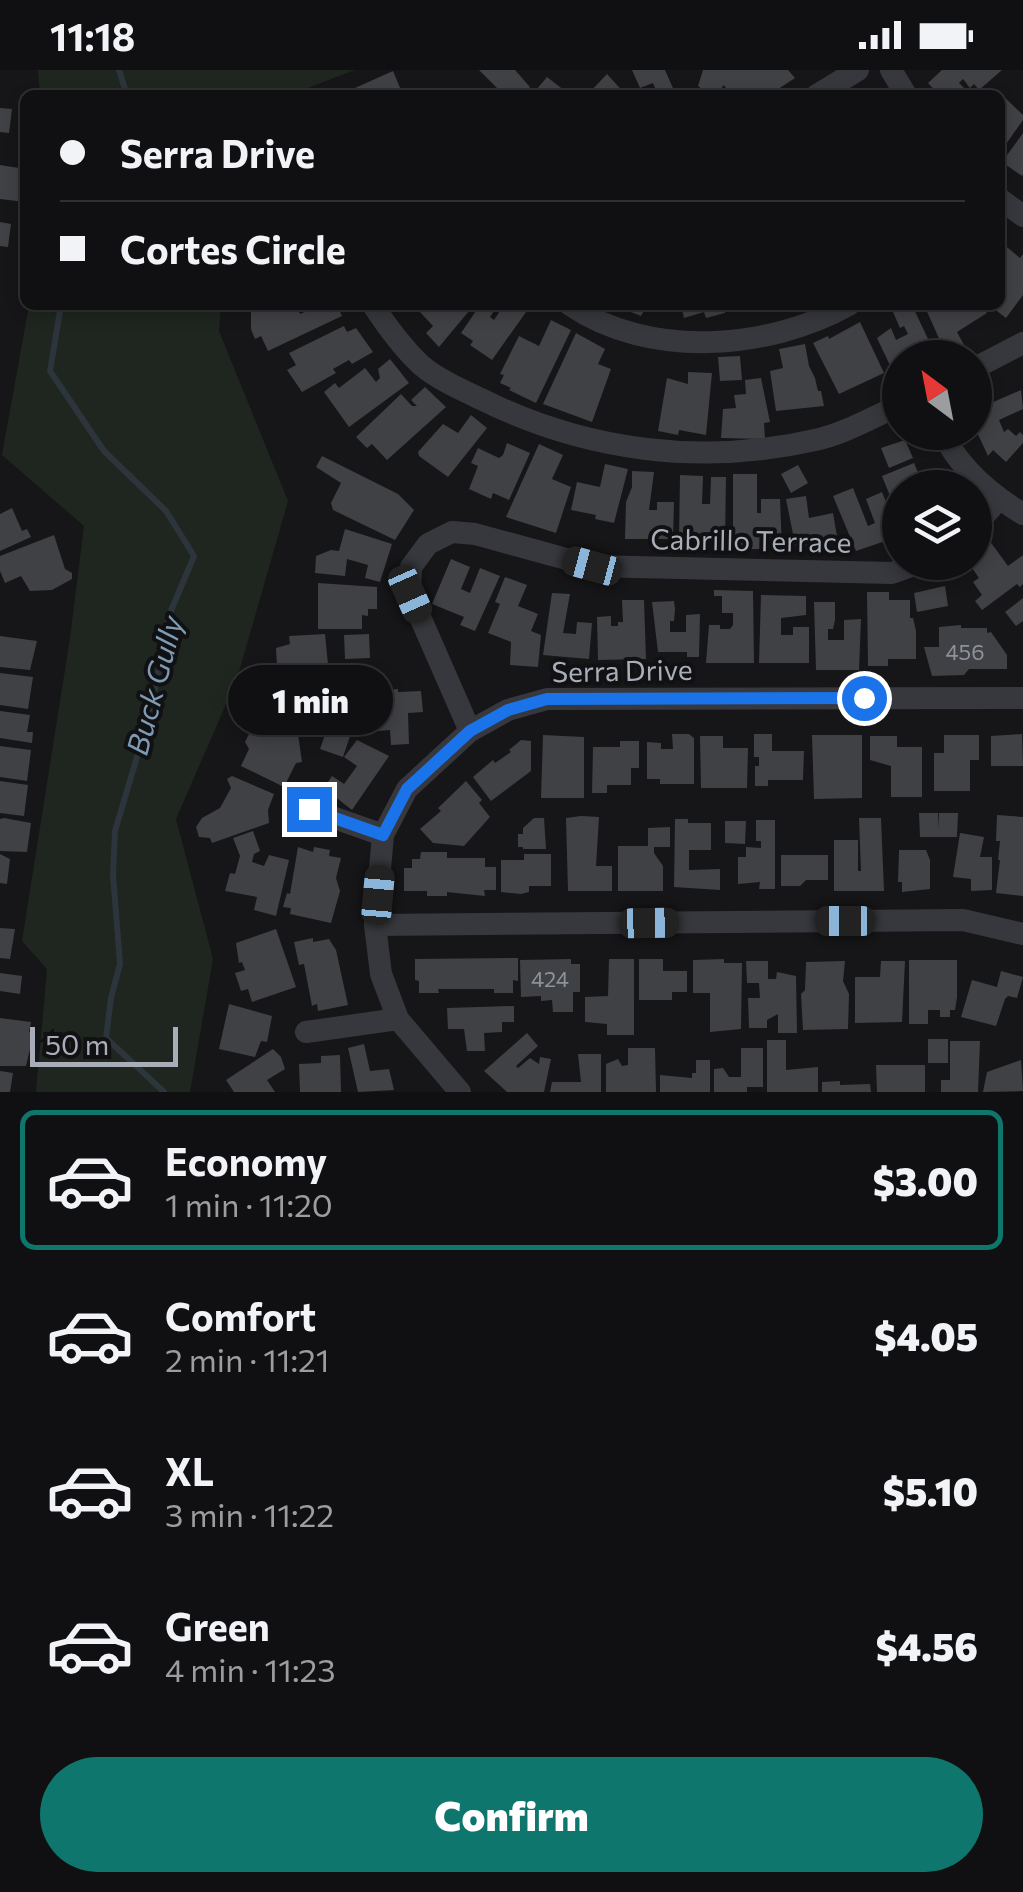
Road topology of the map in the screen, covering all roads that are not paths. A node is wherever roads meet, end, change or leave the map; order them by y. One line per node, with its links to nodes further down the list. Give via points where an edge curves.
1 (858, 70): 2 (street)
2 (826, 90)
3 (377, 310): 8 (street, via 422,366 470,394 527,422 622,448 766,449 820,440)
4 (579, 310): 5 (street, via 632,334 699,342 768,334)
5 (840, 310)
6 (1023, 343): 7 (street)
7 (992, 359)
8 (882, 413)
9 (954, 450): 10 (street)
10 (999, 499): 11 (street); 12 (street)
11 (992, 507)
12 (1023, 514)
13 (882, 572): 15 (street, Cabrillo Terrace, via 592,566 452,532 428,544 411,567 410,594)
14 (1023, 698): 15 (street, Serra Drive, via 547,699)
15 (470, 731): 17 (street, Serra Drive, via 407,789)
16 (309, 809): 17 (street)
17 (383, 835): 18 (street, Serra Drive)
18 (375, 925): 19 (street, via 963,920); 20 (street, Serra Drive, via 381,974)
19 (1023, 934)
20 (398, 1019): 21 (street); 22 (street, Serra Drive)
21 (306, 1032)
22 (460, 1092)

